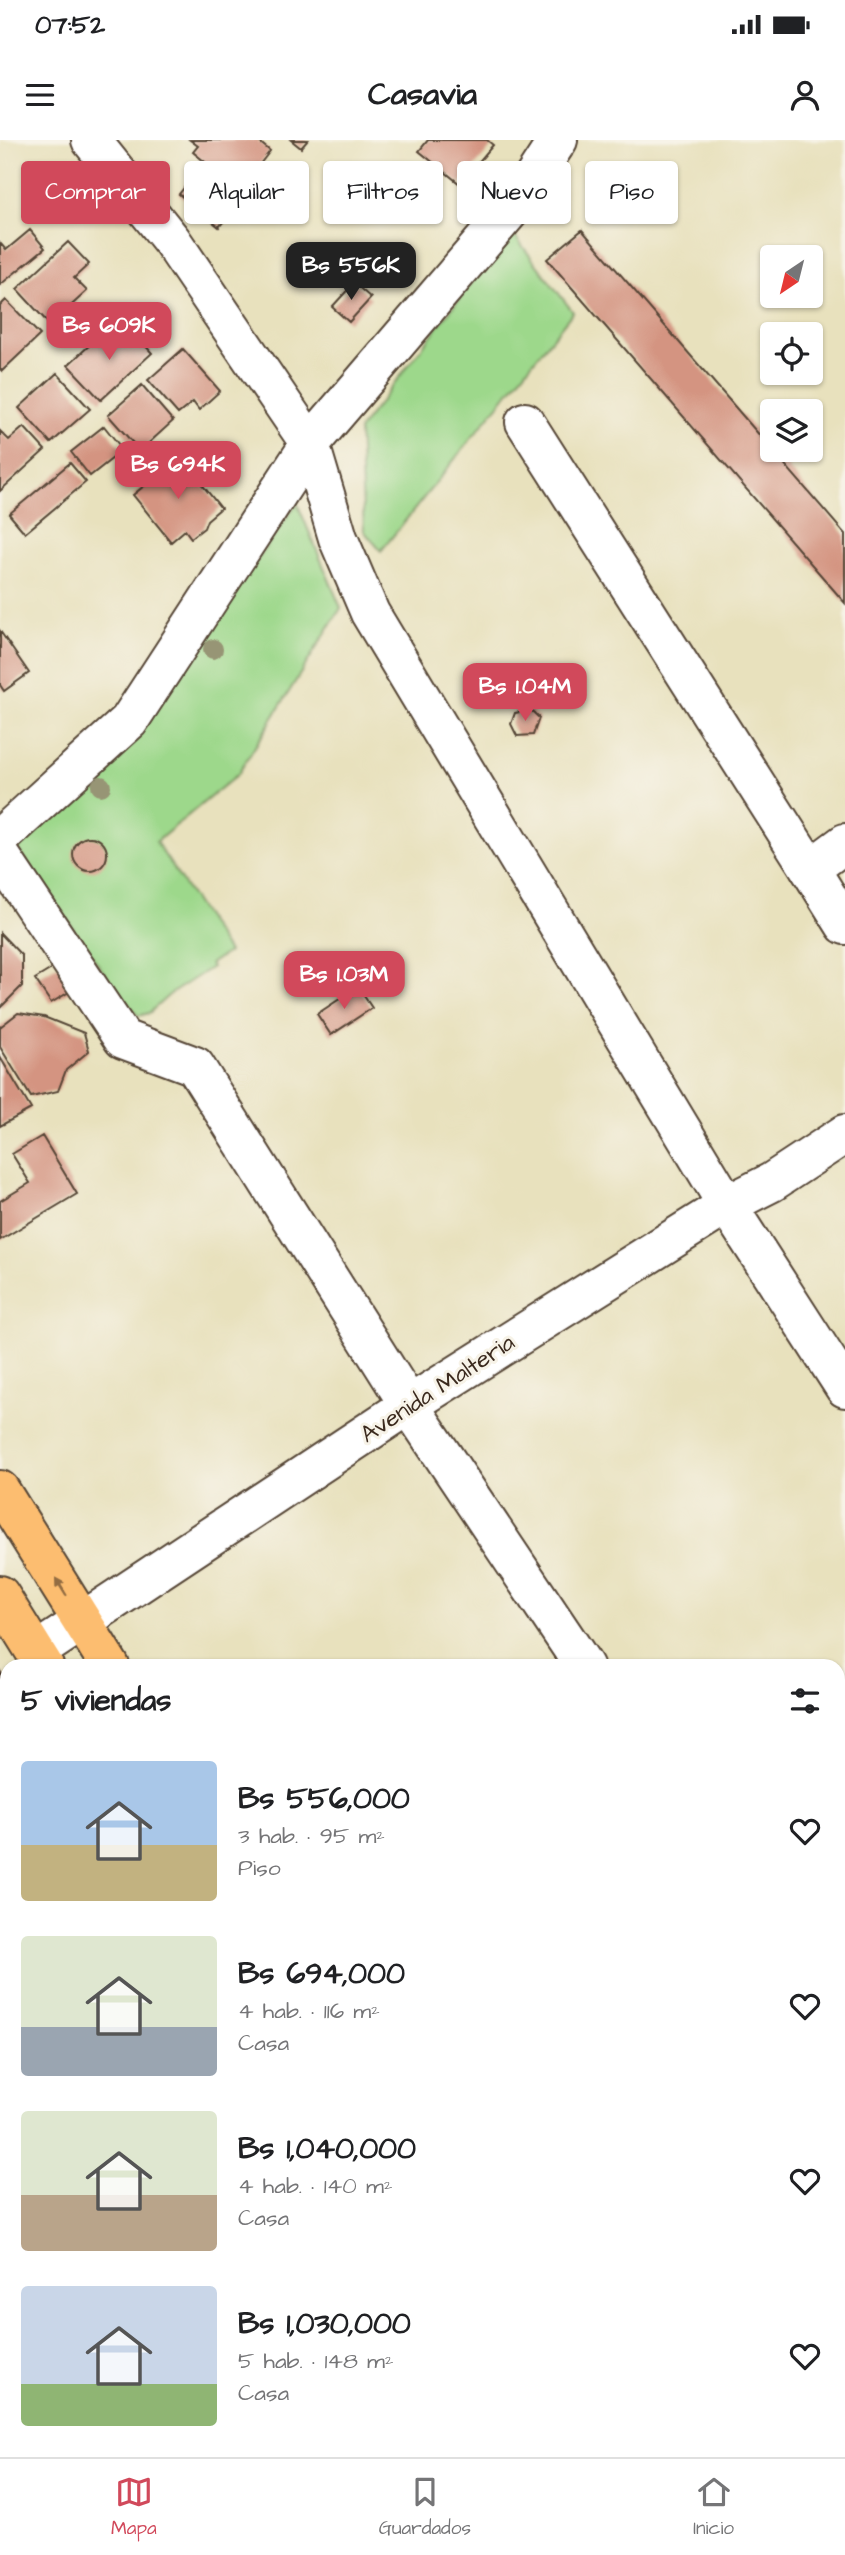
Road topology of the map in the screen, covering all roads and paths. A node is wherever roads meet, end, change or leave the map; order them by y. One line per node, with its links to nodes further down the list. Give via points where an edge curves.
1 (91, 140): 4 (street, via 172,241)
2 (558, 140): 4 (street, via 519,200)
3 (525, 422): 8 (street)
4 (310, 444): 5 (street, via 129,721); 11 (street, via 338,538 370,613)
5 (0, 838)
6 (845, 843): 8 (street)
7 (0, 855): 13 (street, via 123,1039 195,1066)
8 (810, 869): 9 (street)
9 (845, 925)
10 (845, 1134): 11 (street, Avenida Malteria)
11 (727, 1205): 12 (street); 13 (street, Avenida Malteria)
12 (845, 1388)
13 (409, 1405): 16 (street, Avenida Malteria); 19 (street)
14 (3, 1503): 16 (main road, one-way to 14)
15 (0, 1595): 17 (main road)
16 (83, 1622): 17 (street, Avenida Malteria); 18 (main road)
17 (40, 1659)
18 (106, 1659)
19 (579, 1659)

